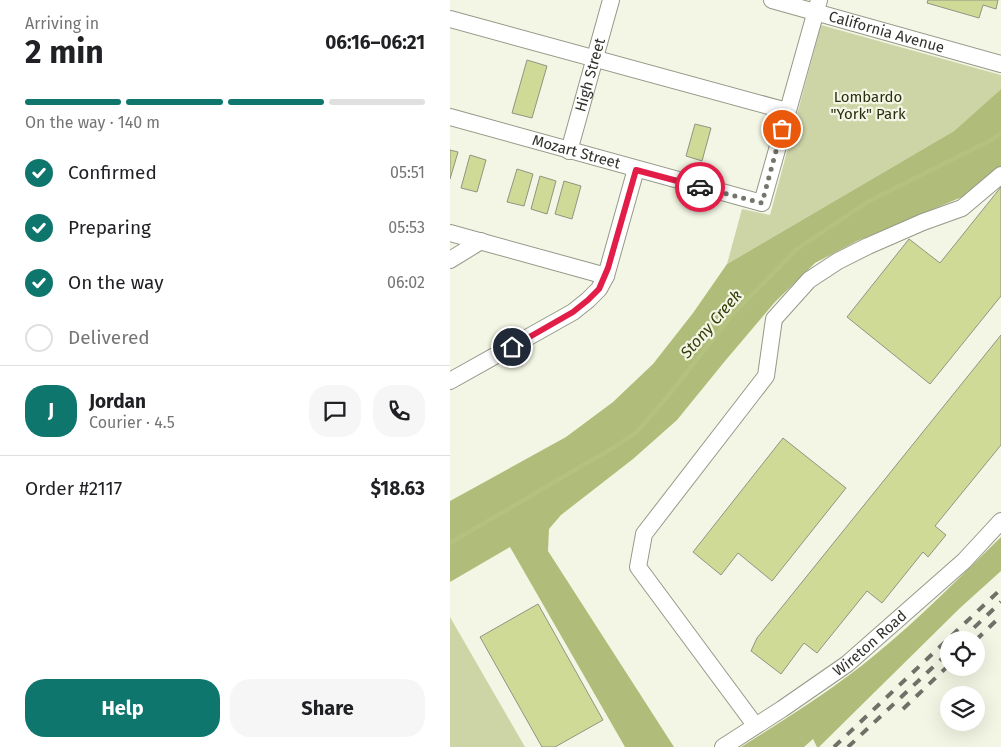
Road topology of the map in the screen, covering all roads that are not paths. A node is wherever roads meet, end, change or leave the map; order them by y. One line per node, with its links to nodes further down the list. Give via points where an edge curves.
1 (611, 0): 5 (street, High Street)
2 (772, 0): 3 (street, California Avenue)
3 (817, 6): 6 (street, California Avenue); 7 (street)
4 (450, 19): 5 (street)
5 (595, 58): 7 (street); 9 (street, High Street)
6 (1001, 64)
7 (787, 111): 10 (street, Mozart Street, via 762,203)
8 (450, 117): 9 (street, Mozart Street)
9 (569, 151): 10 (street, Mozart Street)
10 (636, 170): 15 (street)
11 (1001, 175): 18 (street, via 962,208 868,246 809,280 774,319 766,376 644,534 638,567)
12 (450, 233): 13 (street)
13 (481, 242): 14 (street); 15 (street)
14 (450, 260)
15 (606, 276): 16 (street, via 599,289 573,312)
16 (450, 382)
17 (1001, 521): 18 (street, Wireton Road, via 964,561 848,664)
18 (755, 725): 19 (street, Wireton Road)
19 (723, 747)

